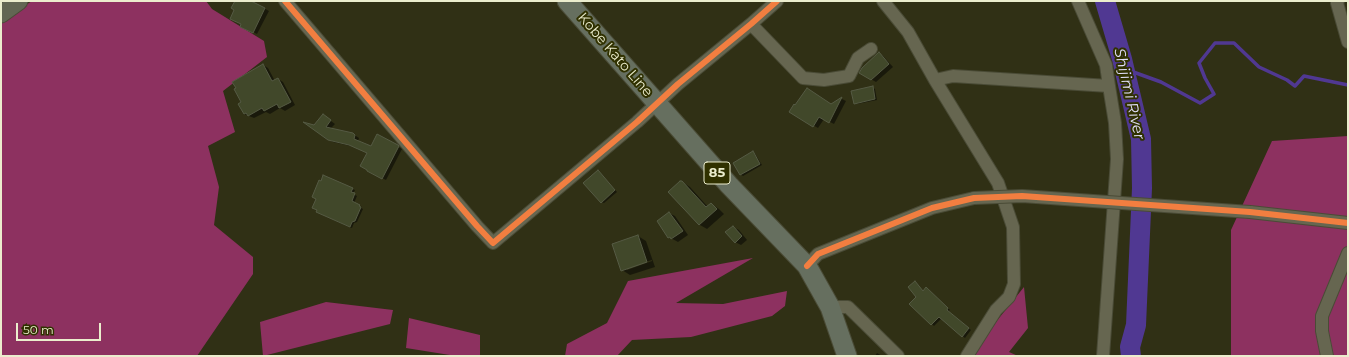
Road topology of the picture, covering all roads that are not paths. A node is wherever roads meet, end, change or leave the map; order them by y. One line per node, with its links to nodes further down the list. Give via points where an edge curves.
1 (19, 1): 8 (street)
2 (285, 1): 14 (street, via 493,242 637,122)
3 (567, 1): 14 (main road, Kobe Kato Line / 85)
4 (777, 1): 9 (street)
5 (883, 1): 12 (street, via 908,32)
6 (1078, 1): 13 (street, via 1106,65)
7 (1338, 1): 10 (street)
8 (1, 14)
9 (751, 24): 11 (street, via 803,78 824,80 849,76 858,58); 14 (street)
10 (1348, 42)
11 (871, 49)
12 (935, 80): 13 (street, via 953,76); 21 (street, via 998,183 1013,227 1014,284 1009,298 996,310)
13 (1109, 86): 22 (street, via 1117,159)
14 (656, 103): 17 (main road, Kobe Kato Line / 85, via 729,185)
15 (1348, 223): 17 (street, bridge, via 1250,212 1022,196 974,198 932,208 818,254)
16 (1348, 253): 23 (street, via 1322,316)
17 (807, 266): 18 (main road, Kobe Kato Line / 85)
18 (830, 307): 19 (main road, Kobe Kato Line / 85); 20 (street, via 848,307)
19 (846, 356)
20 (898, 356)
21 (967, 356)
22 (1103, 356)
23 (1327, 356)

